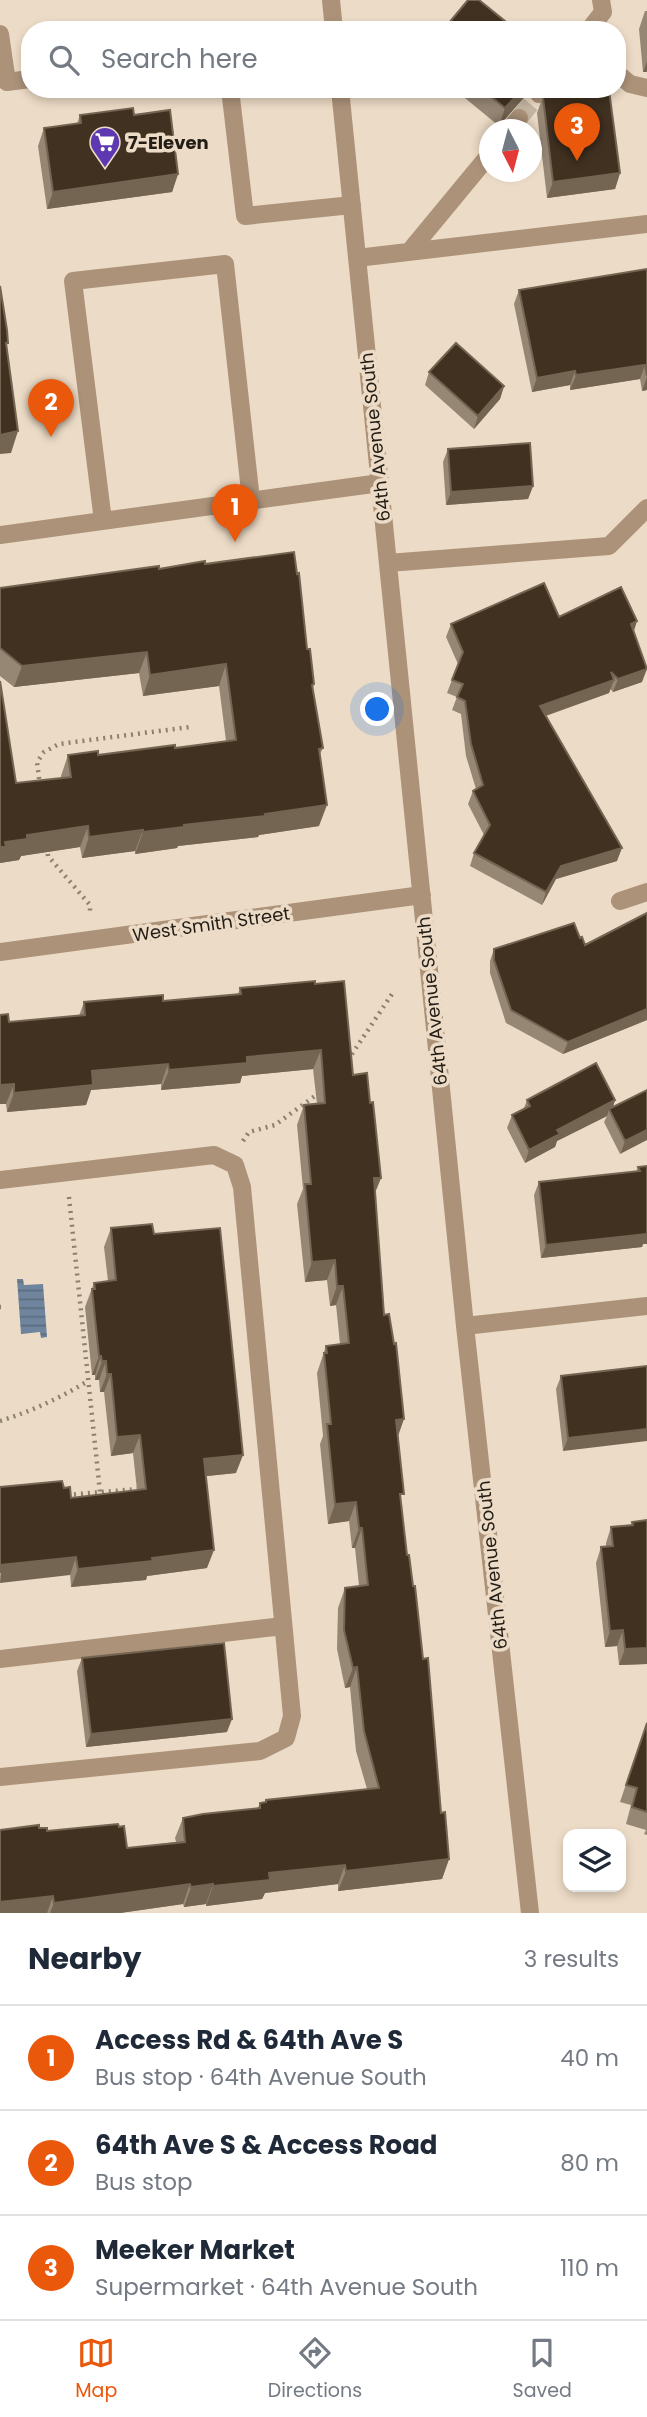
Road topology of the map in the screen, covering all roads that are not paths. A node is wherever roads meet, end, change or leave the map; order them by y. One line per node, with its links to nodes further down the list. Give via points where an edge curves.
1 (331, 0): 3 (street)
2 (601, 0): 4 (street, via 603,12)
3 (333, 21)
4 (596, 21)
5 (0, 34): 6 (street, via 7,82)
6 (21, 80)
7 (626, 81): 8 (street)
8 (647, 88)
9 (231, 98): 12 (street, via 246,216)
10 (341, 98): 12 (street, 64th Avenue South)
11 (479, 166): 14 (street)
12 (352, 205): 15 (street, 64th Avenue South)
13 (647, 224): 14 (street)
14 (410, 252): 15 (street)
15 (357, 258): 16 (street, 64th Avenue South)
16 (380, 483): 17 (street); 21 (street, 64th Avenue South)
17 (251, 500): 19 (street); 19 (street, via 225,264 73,281)
18 (647, 508): 21 (street, via 609,546)
19 (103, 521): 20 (street)
20 (0, 535)
21 (388, 563): 23 (street, 64th Avenue South)
22 (647, 892): 24 (street)
23 (422, 895): 25 (street, West Smith Street); 28 (street, 64th Avenue South)
24 (620, 901)
25 (0, 952)
26 (0, 1180): 29 (street, via 214,1155 235,1165 242,1187)
27 (647, 1306): 28 (street)
28 (465, 1326): 32 (street, 64th Avenue South)
29 (283, 1626): 30 (street); 31 (street, via 292,1716 286,1738 260,1751)
30 (0, 1660)
31 (0, 1777)
32 (530, 1913)

